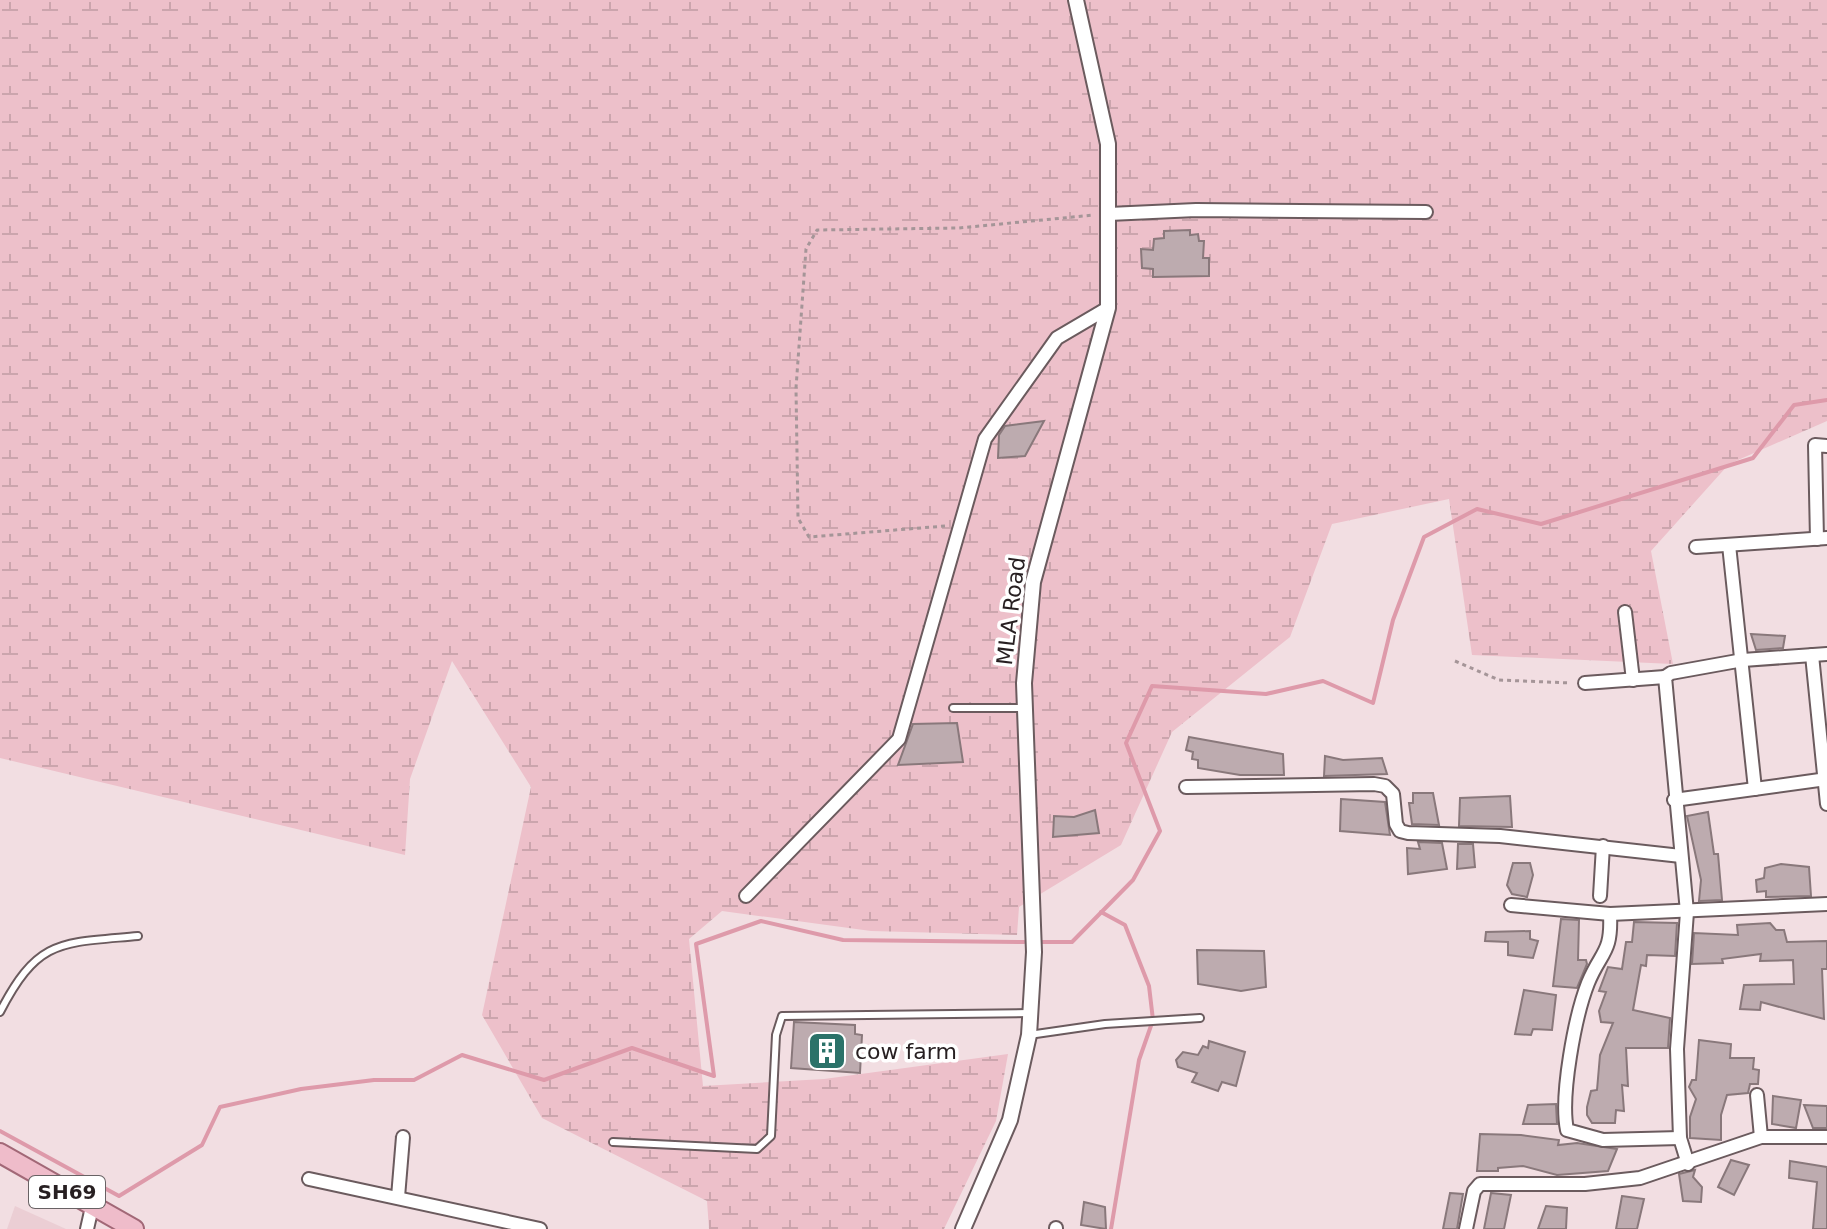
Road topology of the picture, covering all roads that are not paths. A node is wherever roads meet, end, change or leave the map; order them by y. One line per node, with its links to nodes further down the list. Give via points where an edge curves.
1 (1076, 0): 3 (street, MLA Road, via 1108,144)
2 (1426, 212): 3 (street)
3 (1109, 214): 4 (street, MLA Road)
4 (1108, 308): 17 (street, MLA Road, via 1033,582); 25 (street, via 1057,338 985,439 899,739)
5 (1827, 446): 6 (street, via 1815,445)
6 (1822, 538): 7 (street)
7 (1729, 545): 8 (street); 12 (street)
8 (1696, 547)
9 (1625, 612): 14 (street)
10 (1827, 654): 11 (street)
11 (1812, 655): 12 (street); 18 (street)
12 (1743, 660): 13 (street); 20 (street)
13 (1665, 677): 14 (street); 21 (street)
14 (1633, 680): 15 (street)
15 (1585, 683)
16 (953, 708): 17 (lane)
17 (1025, 708): 33 (street, MLA Road, via 1034,952)
18 (1826, 780): 20 (street); 22 (street)
19 (1186, 787): 23 (street, via 1374,784 1393,794 1400,831)
20 (1755, 789): 21 (street)
21 (1674, 800): 24 (street)
22 (1827, 804)
23 (1603, 846): 24 (street); 26 (street)
24 (1681, 856): 29 (street)
25 (746, 896)
26 (1600, 896)
27 (1827, 904): 29 (street)
28 (1511, 905): 30 (street)
29 (1687, 912): 30 (street); 40 (street, via 1677,1049)
30 (1610, 914): 40 (street, via 1608,951 1584,994 1565,1089 1567,1130 1603,1140)
31 (138, 936): 32 (lane, via 66,942 35,959)
32 (0, 1012)
33 (1030, 1013): 35 (street, MLA Road); 41 (lane, via 782,1016 776,1035 771,1136 766,1143 757,1149)
34 (1200, 1018): 35 (lane)
35 (1029, 1035): 50 (street, MLA Road, via 1010,1120)
36 (1757, 1095): 38 (street)
37 (403, 1137): 45 (street)
38 (1761, 1137): 39 (street); 43 (street)
39 (1827, 1137)
40 (1680, 1138): 43 (street)
41 (613, 1142)
42 (0, 1153): 46 (main road, SH69)
43 (1688, 1164): 51 (street, via 1640,1178 1585,1184 1480,1184)
44 (309, 1179): 45 (street)
45 (398, 1197): 49 (street)
46 (92, 1207): 47 (street); 48 (main road, SH69)
47 (87, 1229)
48 (134, 1229)
49 (540, 1229)
50 (963, 1229)
51 (1466, 1229)

